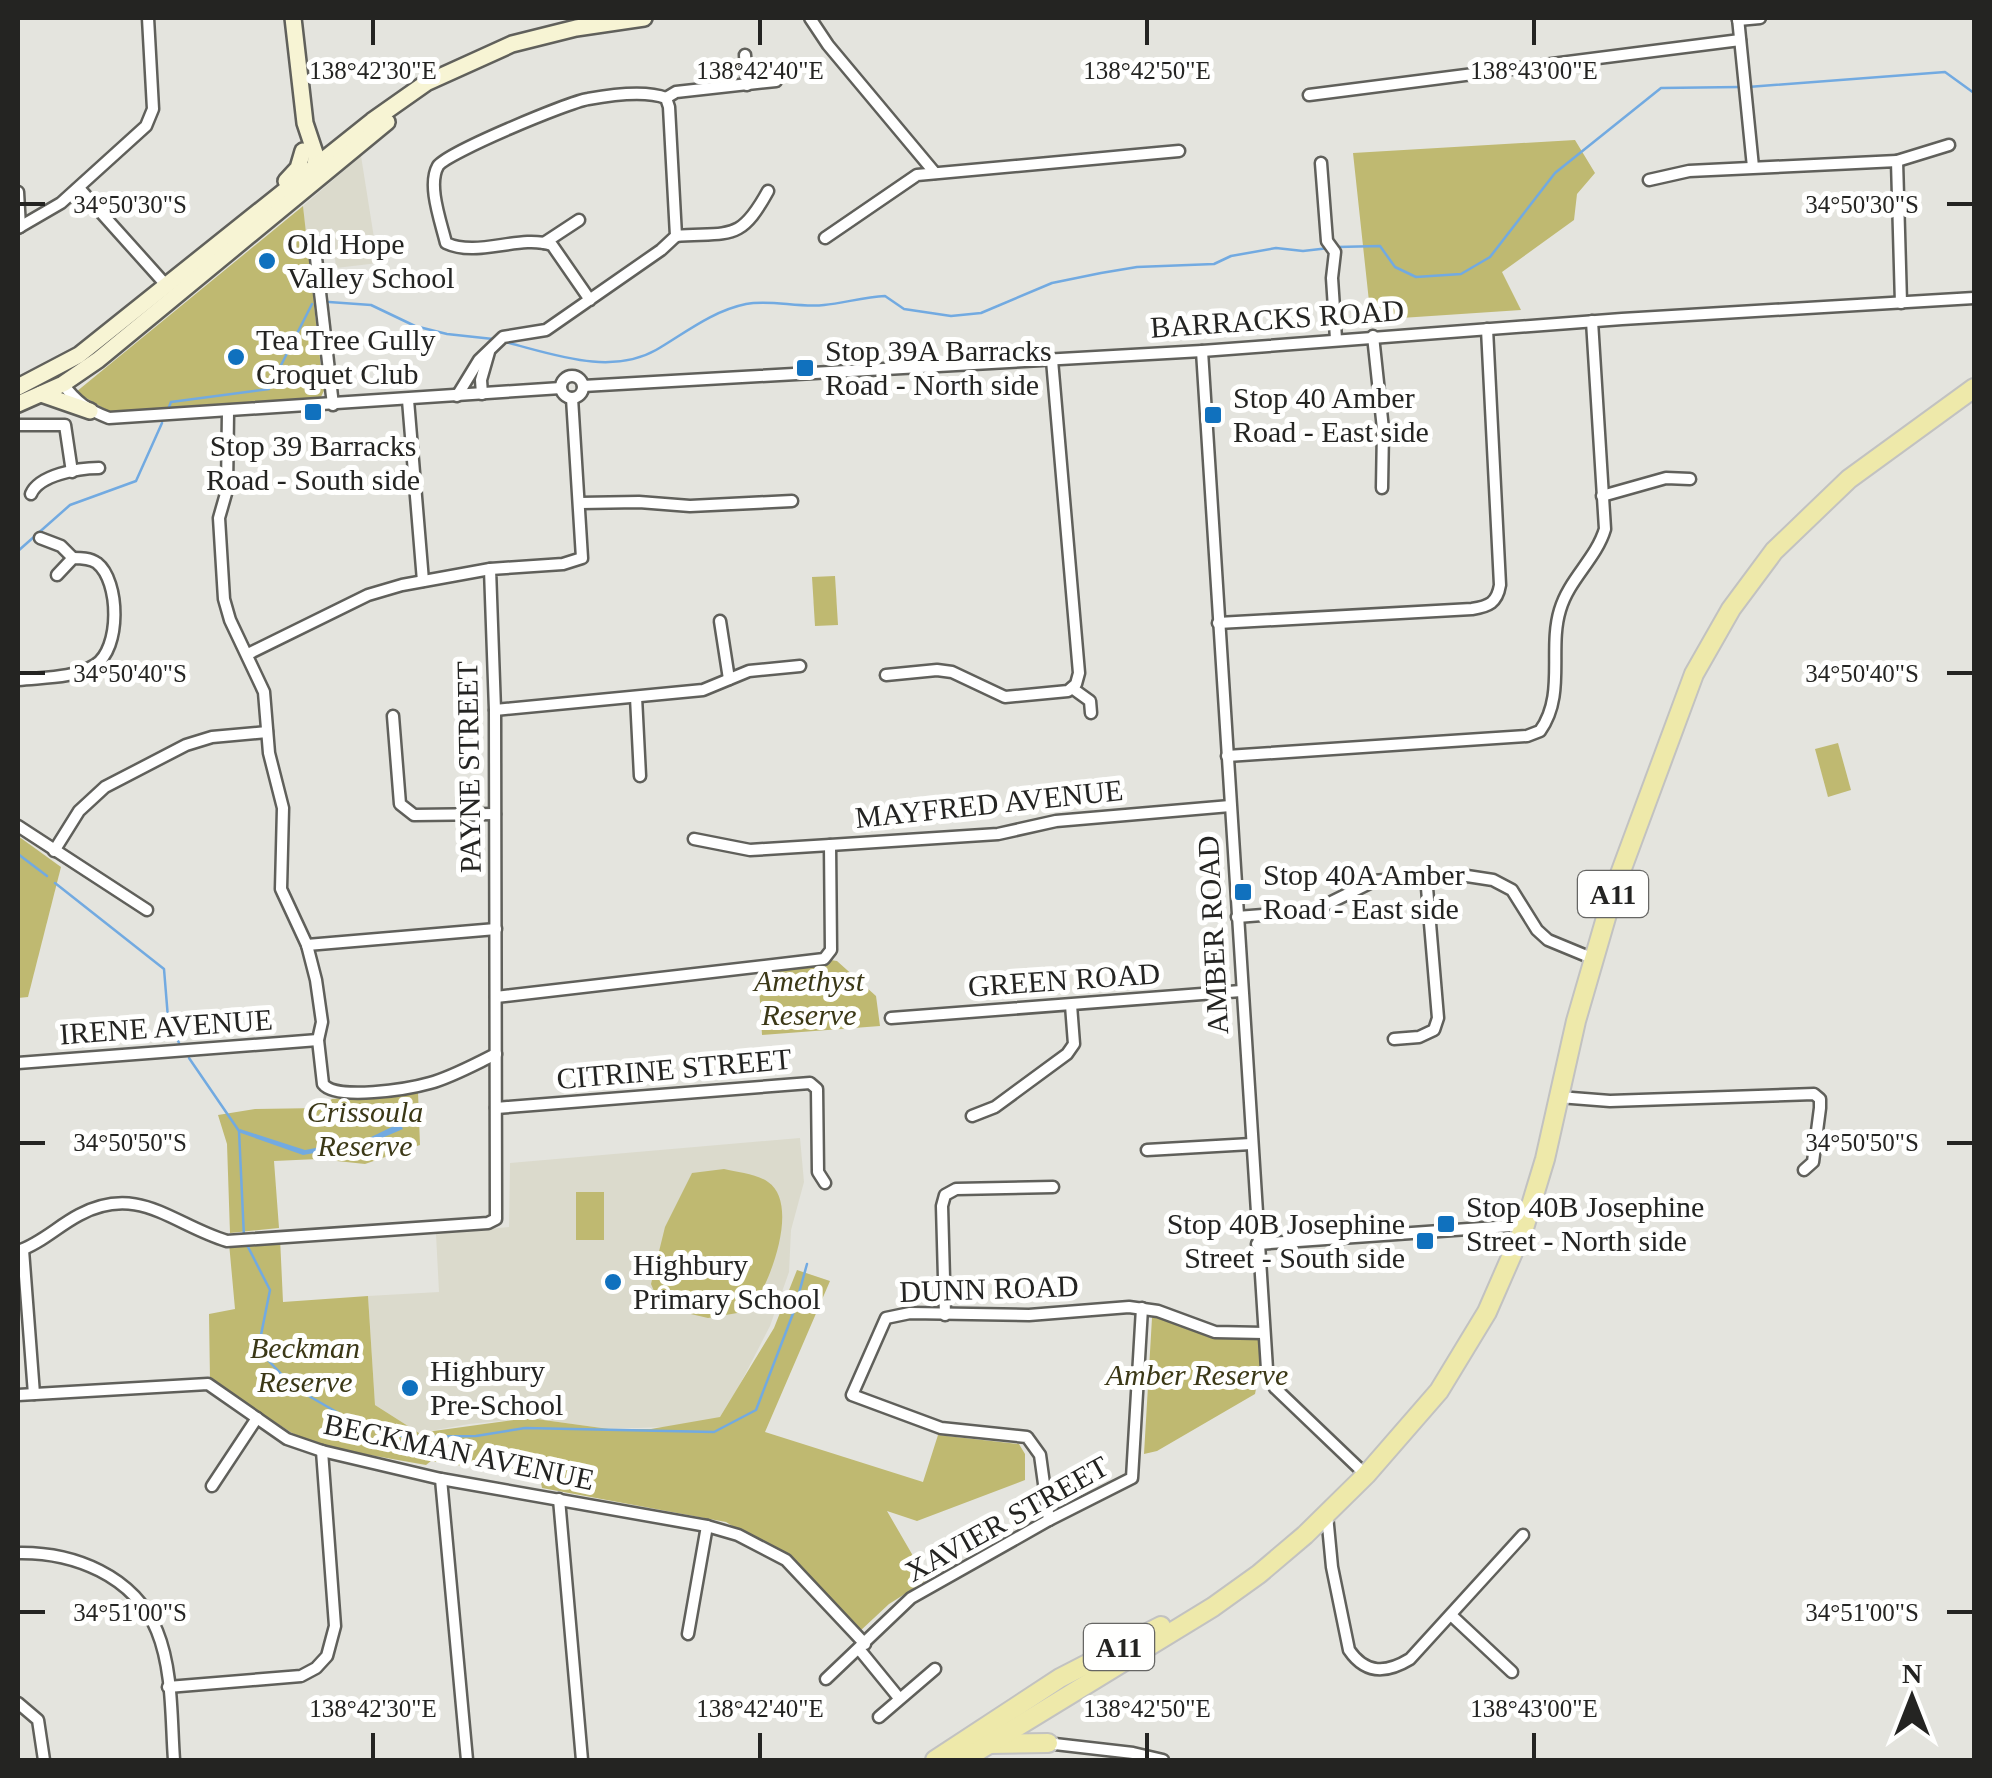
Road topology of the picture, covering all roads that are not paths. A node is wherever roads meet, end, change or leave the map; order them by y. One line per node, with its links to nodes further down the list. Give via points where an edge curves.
1 (148, 18): 25 (street, via 151,118)
2 (293, 18): 16 (main road)
3 (644, 18): 7 (main road)
4 (810, 18): 23 (street)
5 (1760, 18): 6 (street)
6 (1738, 19): 8 (street)
7 (575, 22): 10 (main road)
8 (1740, 40): 13 (street); 21 (street)
9 (745, 54): 12 (street)
10 (444, 74): 17 (main road); 22 (main road)
11 (776, 82): 12 (street)
12 (747, 85): 14 (street)
13 (1309, 95)
14 (666, 98): 31 (street); 33 (street, via 585,99 441,162 434,186 446,243)
15 (1950, 145): 19 (street)
16 (307, 147): 17 (main road); 22 (main road, via 309,164); 30 (main road, via 295,172)
17 (340, 147): 22 (main road)
18 (1178, 151): 23 (street)
19 (1897, 161): 21 (street); 38 (street)
20 (1321, 163): 42 (street, via 1327,241 1335,252)
21 (1753, 168): 24 (street)
22 (319, 172): 30 (main road); 35 (main road)
23 (934, 173): 32 (street, via 918,175)
24 (1649, 180)
25 (79, 188): 29 (street); 35 (street)
26 (768, 190): 31 (street, via 741,230)
27 (18, 192): 29 (street)
28 (579, 220): 33 (street)
29 (19, 228)
30 (230, 233): 35 (main road)
31 (676, 236): 37 (street)
32 (825, 238)
33 (544, 243): 37 (street)
34 (315, 250): 57 (street)
35 (171, 291): 46 (main road, via 79,354)
36 (1974, 298): 38 (street, BARRACKS ROAD)
37 (590, 300): 43 (street, via 546,330 503,337)
38 (1902, 302): 39 (street, BARRACKS ROAD)
39 (1592, 321): 40 (street, BARRACKS ROAD); 66 (street)
40 (1487, 329): 41 (street, BARRACKS ROAD); 75 (street, via 1500,585 1490,606)
41 (1373, 336): 42 (street, BARRACKS ROAD); 64 (street)
42 (1336, 339): 44 (street, BARRACKS ROAD)
43 (492, 346): 52 (street); 53 (street)
44 (1202, 351): 45 (street, BARRACKS ROAD); 75 (street, AMBER ROAD)
45 (1052, 360): 47 (street, BARRACKS ROAD); 81 (street, via 1079,673)
46 (59, 377): 48 (main road); 51 (main road); 58 (street)
47 (582, 386): 49 (street, via 571,376); 54 (street)
48 (18, 387)
49 (561, 388): 52 (street); 54 (street)
50 (1974, 388): 100 (main road, A11, via 1828,497 1772,552 1731,609 1694,674)
51 (41, 394): 56 (main road); 58 (main road)
52 (482, 394): 53 (street)
53 (457, 396): 55 (street)
54 (572, 398): 68 (street)
55 (408, 400): 57 (street); 73 (street)
56 (18, 404)
57 (333, 405): 59 (street)
58 (90, 411): 59 (street, via 109,418)
59 (228, 412): 76 (street, via 220,573 230,620)
60 (18, 425): 62 (street, via 65,426)
61 (98, 468): 62 (street)
62 (72, 472): 65 (street, via 36,485)
63 (1690, 479): 66 (street, via 1666,478)
64 (1382, 488)
65 (31, 494)
66 (1602, 496): 87 (street, via 1601,542 1567,589 1558,614 1554,695 1540,731)
67 (792, 501): 68 (street)
68 (580, 503): 71 (street, via 582,558)
69 (40, 538): 70 (street)
70 (74, 558): 72 (street); 80 (street, via 98,564 112,588 108,654 74,674)
71 (490, 569): 73 (street); 83 (street, PAYNE STREET)
72 (57, 575)
73 (423, 582): 76 (street, via 368,595)
74 (720, 621): 79 (street)
75 (1218, 623): 87 (street, AMBER ROAD)
76 (248, 654): 86 (street, via 264,692)
77 (800, 666): 79 (street)
78 (886, 676): 81 (street, via 952,672 1006,697)
79 (728, 679): 82 (street, via 703,690)
80 (18, 680)
81 (1072, 688): 84 (street, via 1090,701)
82 (636, 697): 83 (street); 88 (street)
83 (495, 710): 90 (street, PAYNE STREET)
84 (1091, 713)
85 (394, 716): 90 (street, via 398,795 405,810)
86 (267, 732): 94 (street, via 212,736 105,788); 99 (street, via 283,808 282,889)
87 (1227, 756): 89 (street, AMBER ROAD)
88 (640, 776)
89 (1230, 806): 93 (street, MAYFRED AVENUE); 97 (street, AMBER ROAD)
90 (496, 814): 98 (street, PAYNE STREET)
91 (18, 826): 94 (street)
92 (694, 839): 93 (street, MAYFRED AVENUE, via 750,850)
93 (830, 846): 102 (street, via 831,950 824,959)
94 (54, 851): 96 (street)
95 (1426, 876): 97 (street, via 1374,882 1313,911); 100 (street, via 1494,880 1512,890 1548,940); 105 (street, via 1438,1018 1434,1030)
96 (147, 910)
97 (1237, 917): 101 (street, AMBER ROAD)
98 (496, 929): 99 (street); 102 (street, PAYNE STREET)
99 (307, 946): 106 (street, via 322,1022)
100 (1594, 959): 109 (main road, A11)
101 (1241, 990): 103 (street, GREEN ROAD); 112 (street, AMBER ROAD)
102 (496, 997): 107 (street, PAYNE STREET)
103 (1071, 1005): 104 (street, GREEN ROAD); 111 (street, via 1074,1044 1067,1054 995,1107)
104 (891, 1018)
105 (1394, 1039)
106 (318, 1040): 107 (street, via 323,1084 337,1093 430,1083); 108 (street, IRENE AVENUE)
107 (496, 1054): 110 (street, PAYNE STREET)
108 (18, 1064)
109 (1558, 1097): 114 (street, via 1814,1094 1820,1108 1814,1162); 117 (main road, A11)
110 (496, 1108): 115 (street, CITRINE STREET, via 810,1083 817,1089 818,1172); 119 (street, PAYNE STREET, via 496,1219 488,1223 227,1241 160,1210 119,1202 80,1214)
111 (972, 1116)
112 (1251, 1144): 113 (street); 118 (street, AMBER ROAD)
113 (1148, 1150)
114 (1804, 1170)
115 (825, 1183)
116 (1054, 1187): 121 (street, via 956,1189 945,1195)
117 (1525, 1225): 118 (street); 127 (main road, A11, via 1467,1350 1428,1406)
118 (1258, 1244): 122 (street, AMBER ROAD)
119 (20, 1250): 123 (street)
120 (1142, 1308): 121 (street, DUNN ROAD); 122 (street, DUNN ROAD, via 1215,1332); 132 (street, XAVIER STREET, via 1132,1478)
121 (945, 1315): 132 (street, DUNN ROAD, via 886,1318 852,1396 942,1428 1027,1437 1040,1455)
122 (1264, 1332): 127 (street, AMBER ROAD, via 1266,1370 1275,1388)
123 (34, 1394): 124 (street, BECKMAN AVENUE); 125 (street, BECKMAN AVENUE, via 208,1384)
124 (18, 1395)
125 (257, 1418): 126 (street, BECKMAN AVENUE, via 287,1439); 129 (street)
126 (322, 1451): 128 (street, BECKMAN AVENUE); 143 (street, via 335,1626 327,1656 301,1676)
127 (1366, 1474): 131 (main road, A11)
128 (441, 1479): 130 (street, BECKMAN AVENUE); 152 (street)
129 (212, 1486)
130 (559, 1499): 133 (street, BECKMAN AVENUE); 153 (street)
131 (1327, 1514): 134 (main road, A11); 137 (street, via 1339,1610 1356,1660 1377,1670 1396,1667)
132 (1048, 1520): 139 (street, XAVIER STREET, via 912,1598)
133 (707, 1526): 138 (street); 139 (street, BECKMAN AVENUE, via 786,1560)
134 (1306, 1535): 147 (main road, A11, via 1164,1624 1060,1678); 148 (main road, A11)
135 (1523, 1535): 137 (street)
136 (18, 1553): 143 (street, via 77,1560 131,1594 157,1630)
137 (1451, 1615): 141 (street)
138 (688, 1634)
139 (862, 1647): 142 (street, XAVIER STREET); 144 (street, BECKMAN AVENUE)
140 (936, 1669): 144 (street)
141 (1512, 1672)
142 (826, 1679)
143 (168, 1687): 151 (street)
144 (898, 1698): 146 (street)
145 (18, 1702): 150 (street, via 38,1720)
146 (880, 1716)
147 (1011, 1719): 148 (main road, A11); 148 (street, via 1028,1737); 149 (main road, A11); 154 (main road, A11)
148 (1043, 1727): 149 (main road); 156 (street)
149 (986, 1744): 155 (main road, A11)
150 (44, 1760)
151 (174, 1760)
152 (467, 1760)
153 (582, 1760)
154 (934, 1760)
155 (962, 1760)
156 (1163, 1760)

